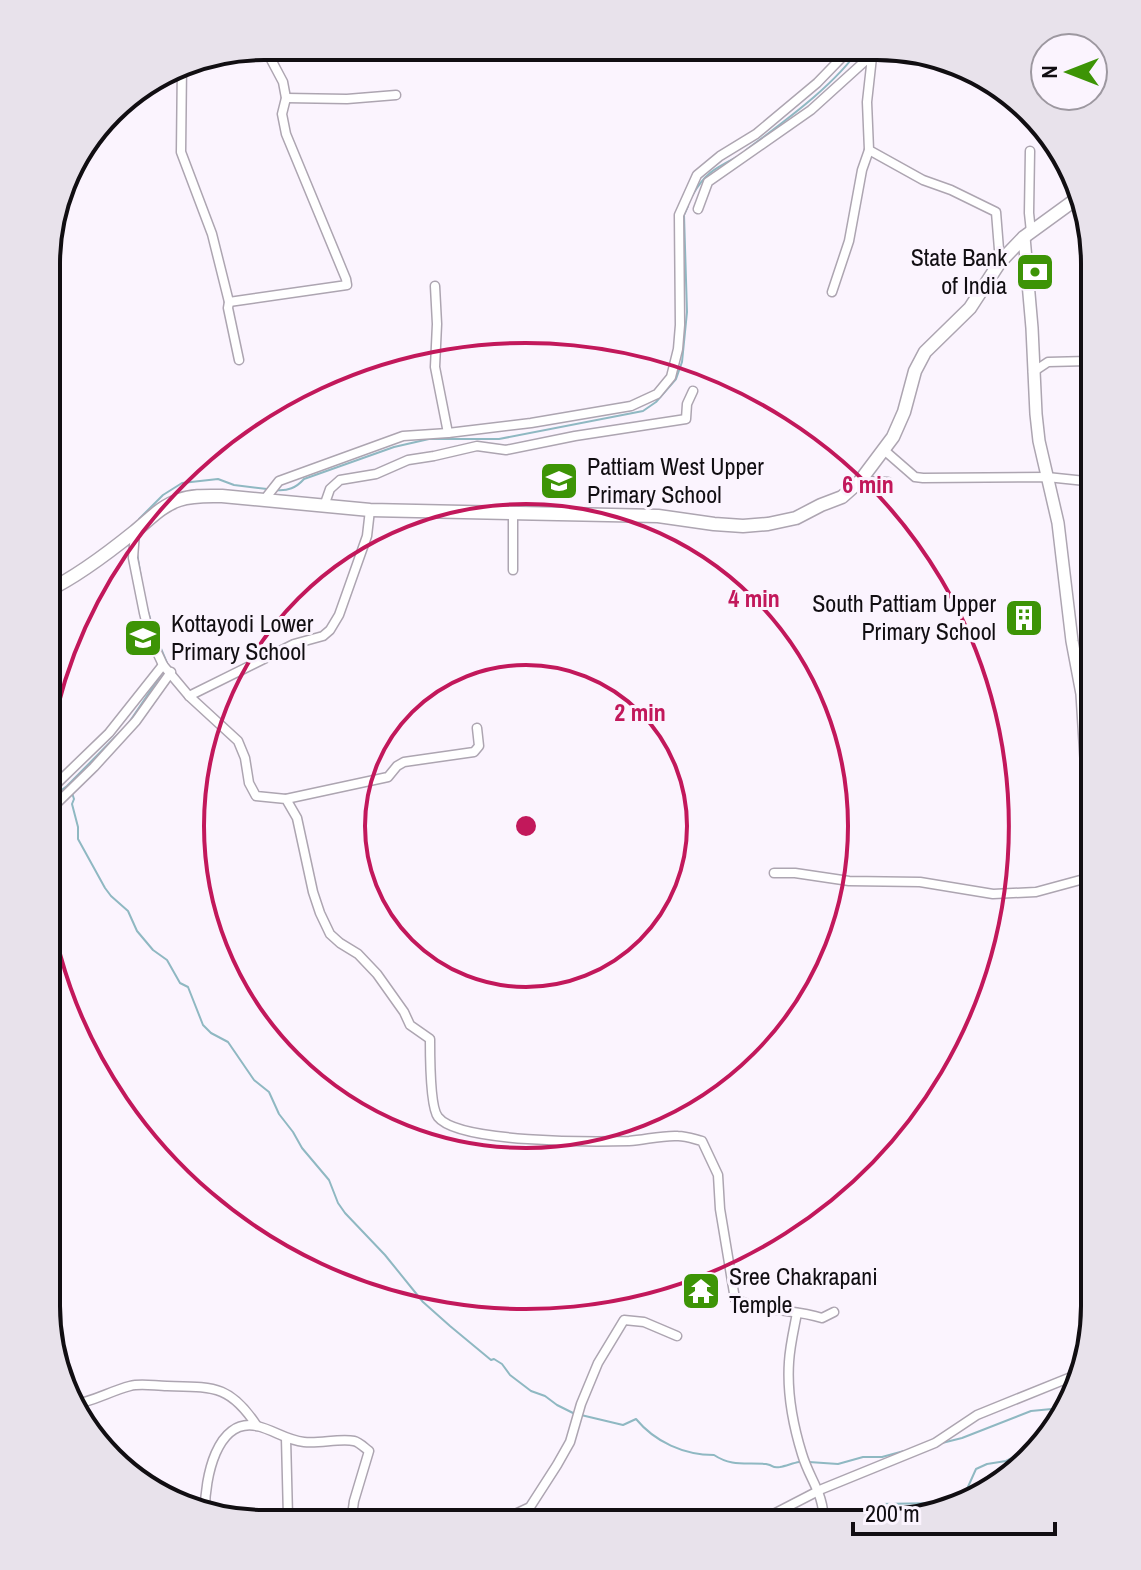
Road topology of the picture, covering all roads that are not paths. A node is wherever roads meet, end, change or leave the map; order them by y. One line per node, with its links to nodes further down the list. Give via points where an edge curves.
1 (273, 60): 7 (street)
2 (839, 60): 21 (street, via 756,134 697,175 679,215 678,349 671,377 657,394 631,406)
3 (865, 60): 11 (street, via 811,110 708,182)
4 (872, 60): 8 (street)
5 (182, 78): 16 (street, via 181,152 212,234)
6 (396, 95): 7 (street)
7 (286, 98): 16 (street, via 286,134 347,285)
8 (869, 150): 13 (street, via 996,212); 15 (street)
9 (1030, 151): 12 (street)
10 (1071, 203): 12 (main road)
11 (698, 209)
12 (1028, 235): 13 (main road); 19 (main road)
13 (1000, 262): 22 (main road, via 970,308 925,352)
14 (435, 286): 21 (street, via 435,367)
15 (832, 292)
16 (229, 302): 17 (street)
17 (239, 360)
18 (1081, 361): 19 (street, via 1048,362)
19 (1033, 373): 23 (main road)
20 (693, 391): 28 (street, via 686,419 506,450 477,446 408,460 376,474 340,480)
21 (448, 433): 27 (street, via 403,436 352,454 279,481)
22 (884, 450): 23 (street, via 915,477); 24 (main road)
23 (1047, 477): 25 (street); 36 (main road)
24 (860, 481): 26 (street); 30 (main road, via 842,497 768,524)
25 (1081, 481)
26 (888, 482)
27 (264, 500): 28 (main road); 31 (main road, via 180,499 159,509)
28 (324, 506): 29 (main road)
29 (370, 510): 30 (main road); 37 (street, via 367,536 330,630)
30 (513, 512): 32 (street)
31 (135, 532): 33 (main road); 34 (street, via 133,558 144,613)
32 (513, 570)
33 (60, 585)
34 (163, 665): 35 (street); 39 (street, via 109,733)
35 (171, 672): 37 (street); 40 (street, via 136,721)
36 (1081, 689)
37 (189, 696): 41 (street, via 238,741 256,796)
38 (477, 728): 41 (street, via 479,746 474,752 404,762 388,777)
39 (60, 780)
40 (60, 799)
41 (286, 799): 45 (street, via 297,818 313,892 330,934 358,954 410,1025 430,1039 435,1114 445,1124 504,1137 632,1141 678,1136 702,1141 718,1175 735,1299)
42 (774, 873): 43 (street, via 920,882 993,894 1036,892)
43 (1081, 880)
44 (834, 1312): 45 (street, via 822,1318)
45 (797, 1313): 51 (street, via 789,1362 792,1411 802,1457)
46 (677, 1336): 55 (street, via 624,1320 598,1363 570,1442)
47 (1067, 1379): 51 (street, via 977,1415 935,1443)
48 (84, 1401): 49 (street, via 133,1385 198,1386 234,1398)
49 (257, 1426): 50 (street); 52 (street, via 232,1430 218,1447)
50 (286, 1438): 53 (street); 54 (street, via 355,1441 369,1451)
51 (819, 1491): 56 (street); 57 (street)
52 (206, 1501)
53 (288, 1510)
54 (353, 1510)
55 (524, 1510)
56 (782, 1510)
57 (824, 1510)

